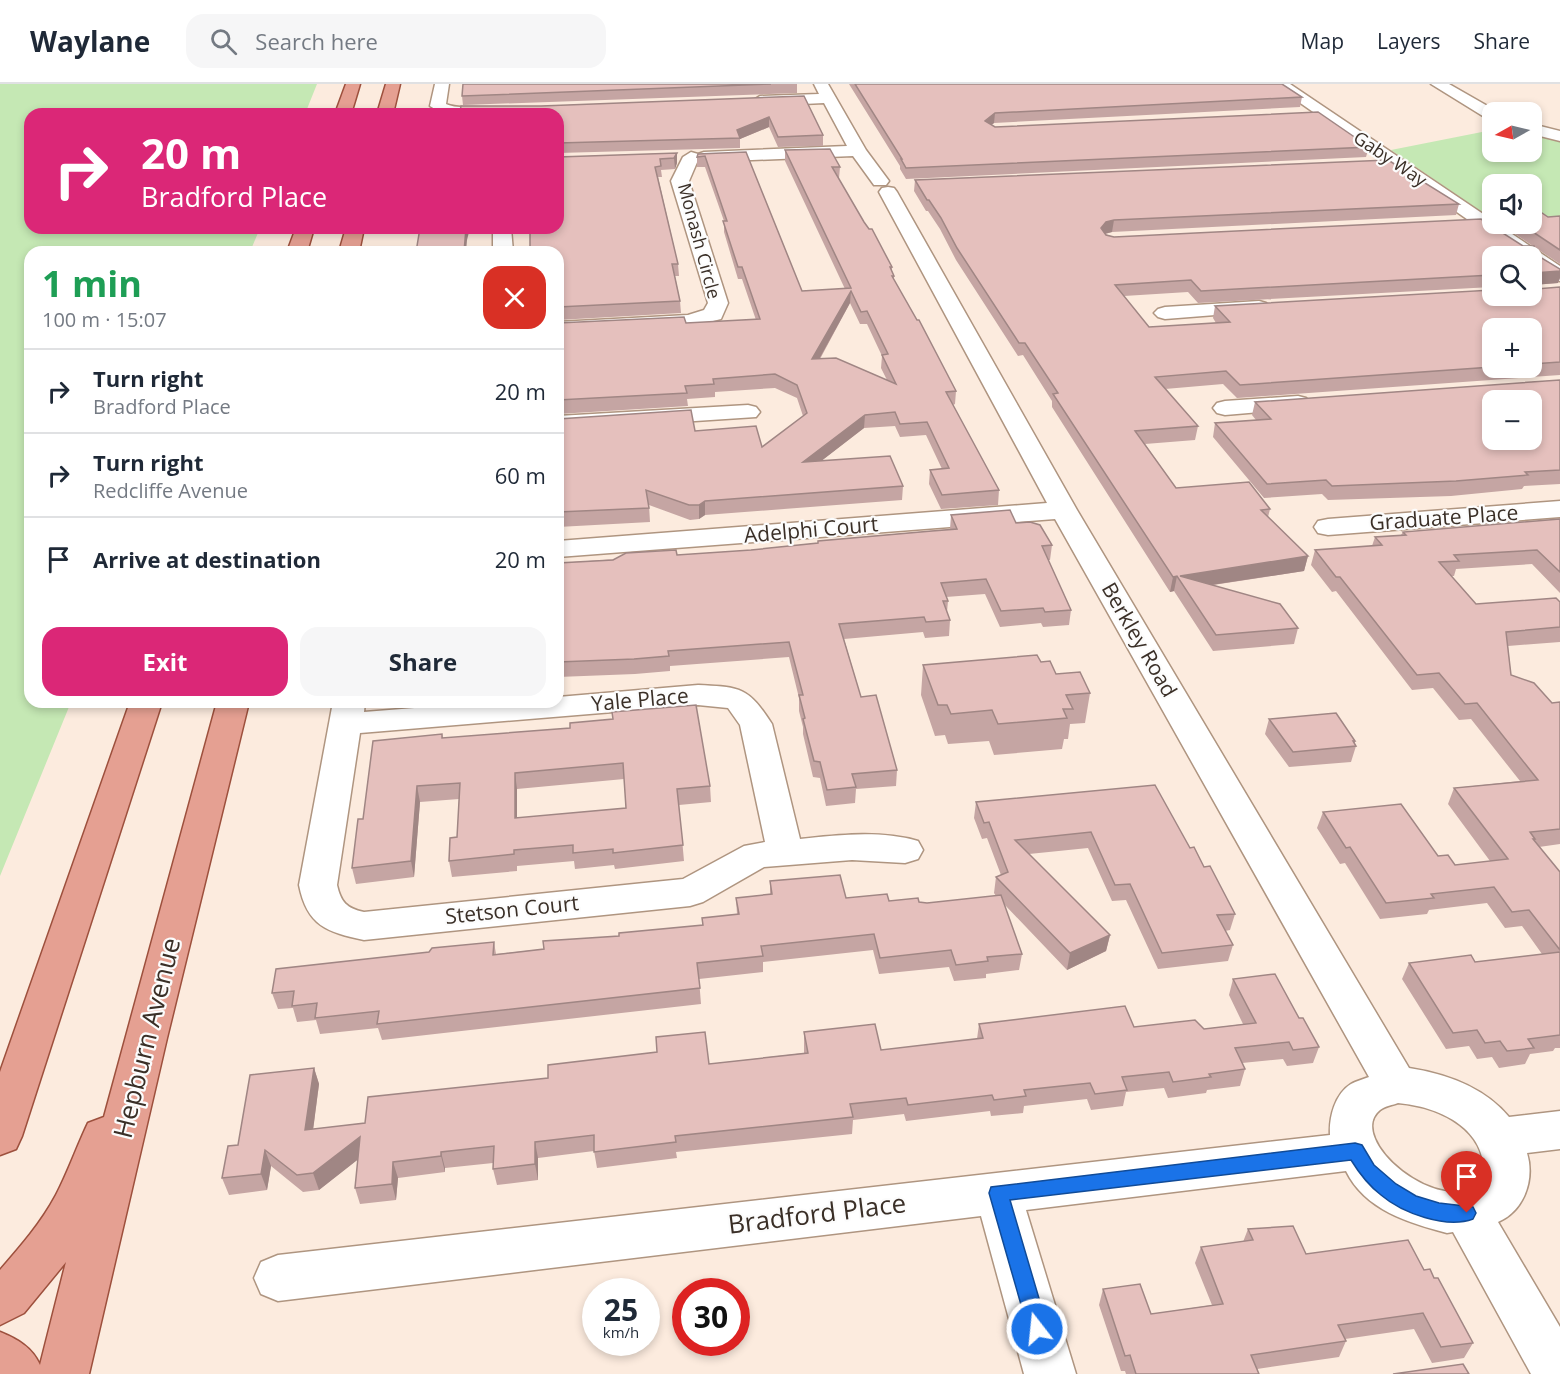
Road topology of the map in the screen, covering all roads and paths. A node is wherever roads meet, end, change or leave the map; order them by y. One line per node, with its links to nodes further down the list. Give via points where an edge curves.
1 (353, 84): 8 (main road)
2 (393, 84): 9 (main road)
3 (442, 84): 10 (street)
4 (1280, 84): 12 (street, Gaby Way)
5 (1438, 84): 11 (street)
6 (825, 91): 7 (street); 16 (street, Berkley Road)
7 (747, 101)
8 (345, 108)
9 (387, 108)
10 (441, 108)
11 (1482, 109)
12 (1324, 114): 13 (street); 19 (street, Gaby Way)
13 (1300, 115)
14 (1542, 132): 15 (street)
15 (1560, 136)
16 (858, 151): 18 (street, Monash Circle); 33 (street, Berkley Road, via 884,186)
17 (669, 157): 18 (street, Monash Circle)
18 (691, 158): 27 (street, Monash Circle, via 680,181 718,303 713,314 689,321)
19 (1396, 163): 20 (street); 21 (street, Gaby Way)
20 (1372, 164)
21 (1482, 222): 22 (street)
22 (1446, 223)
23 (1496, 234): 24 (street, Gaby Way)
24 (1557, 286)
25 (1282, 306): 26 (street)
26 (1165, 313)
27 (564, 328)
28 (1321, 401): 29 (street)
29 (1226, 408)
30 (748, 412): 31 (street)
31 (564, 423)
32 (1560, 509): 34 (street, Graduate Place)
33 (1064, 510): 35 (street, Adelphi Court); 44 (street, Berkley Road)
34 (1328, 527)
35 (564, 549)
36 (564, 702): 42 (street, Yale Place, via 698,695 739,701 756,723)
37 (144, 708): 46 (main road)
38 (231, 708): 43 (main road, Hepburn Avenue)
39 (444, 708): 40 (street, Yale Place)
40 (347, 713): 42 (street, Stetson Court, via 318,885 321,902 331,916 344,922 363,926 690,892 757,855)
41 (905, 850): 42 (street, Stetson Court, via 852,847)
42 (785, 851)
43 (146, 1038): 52 (main road, via 77,1205 57,1240); 55 (main road, Hepburn Avenue)
44 (1396, 1085): 47 (street, via 1442,1092 1467,1106); 48 (street, via 1380,1088 1363,1098 1352,1113 1350,1129)
45 (1560, 1130): 47 (street)
46 (0, 1136)
47 (1499, 1137): 50 (street, via 1509,1165 1504,1191 1489,1205)
48 (1355, 1151): 49 (street, Bradford Place); 50 (street, via 1382,1184 1410,1203 1439,1212)
49 (998, 1193): 51 (street, Bradford Place); 56 (street)
50 (1467, 1213): 57 (street)
51 (278, 1278)
52 (0, 1302)
53 (0, 1357): 54 (main road)
54 (18, 1374)
55 (63, 1374)
56 (1050, 1374)
57 (1559, 1374)

